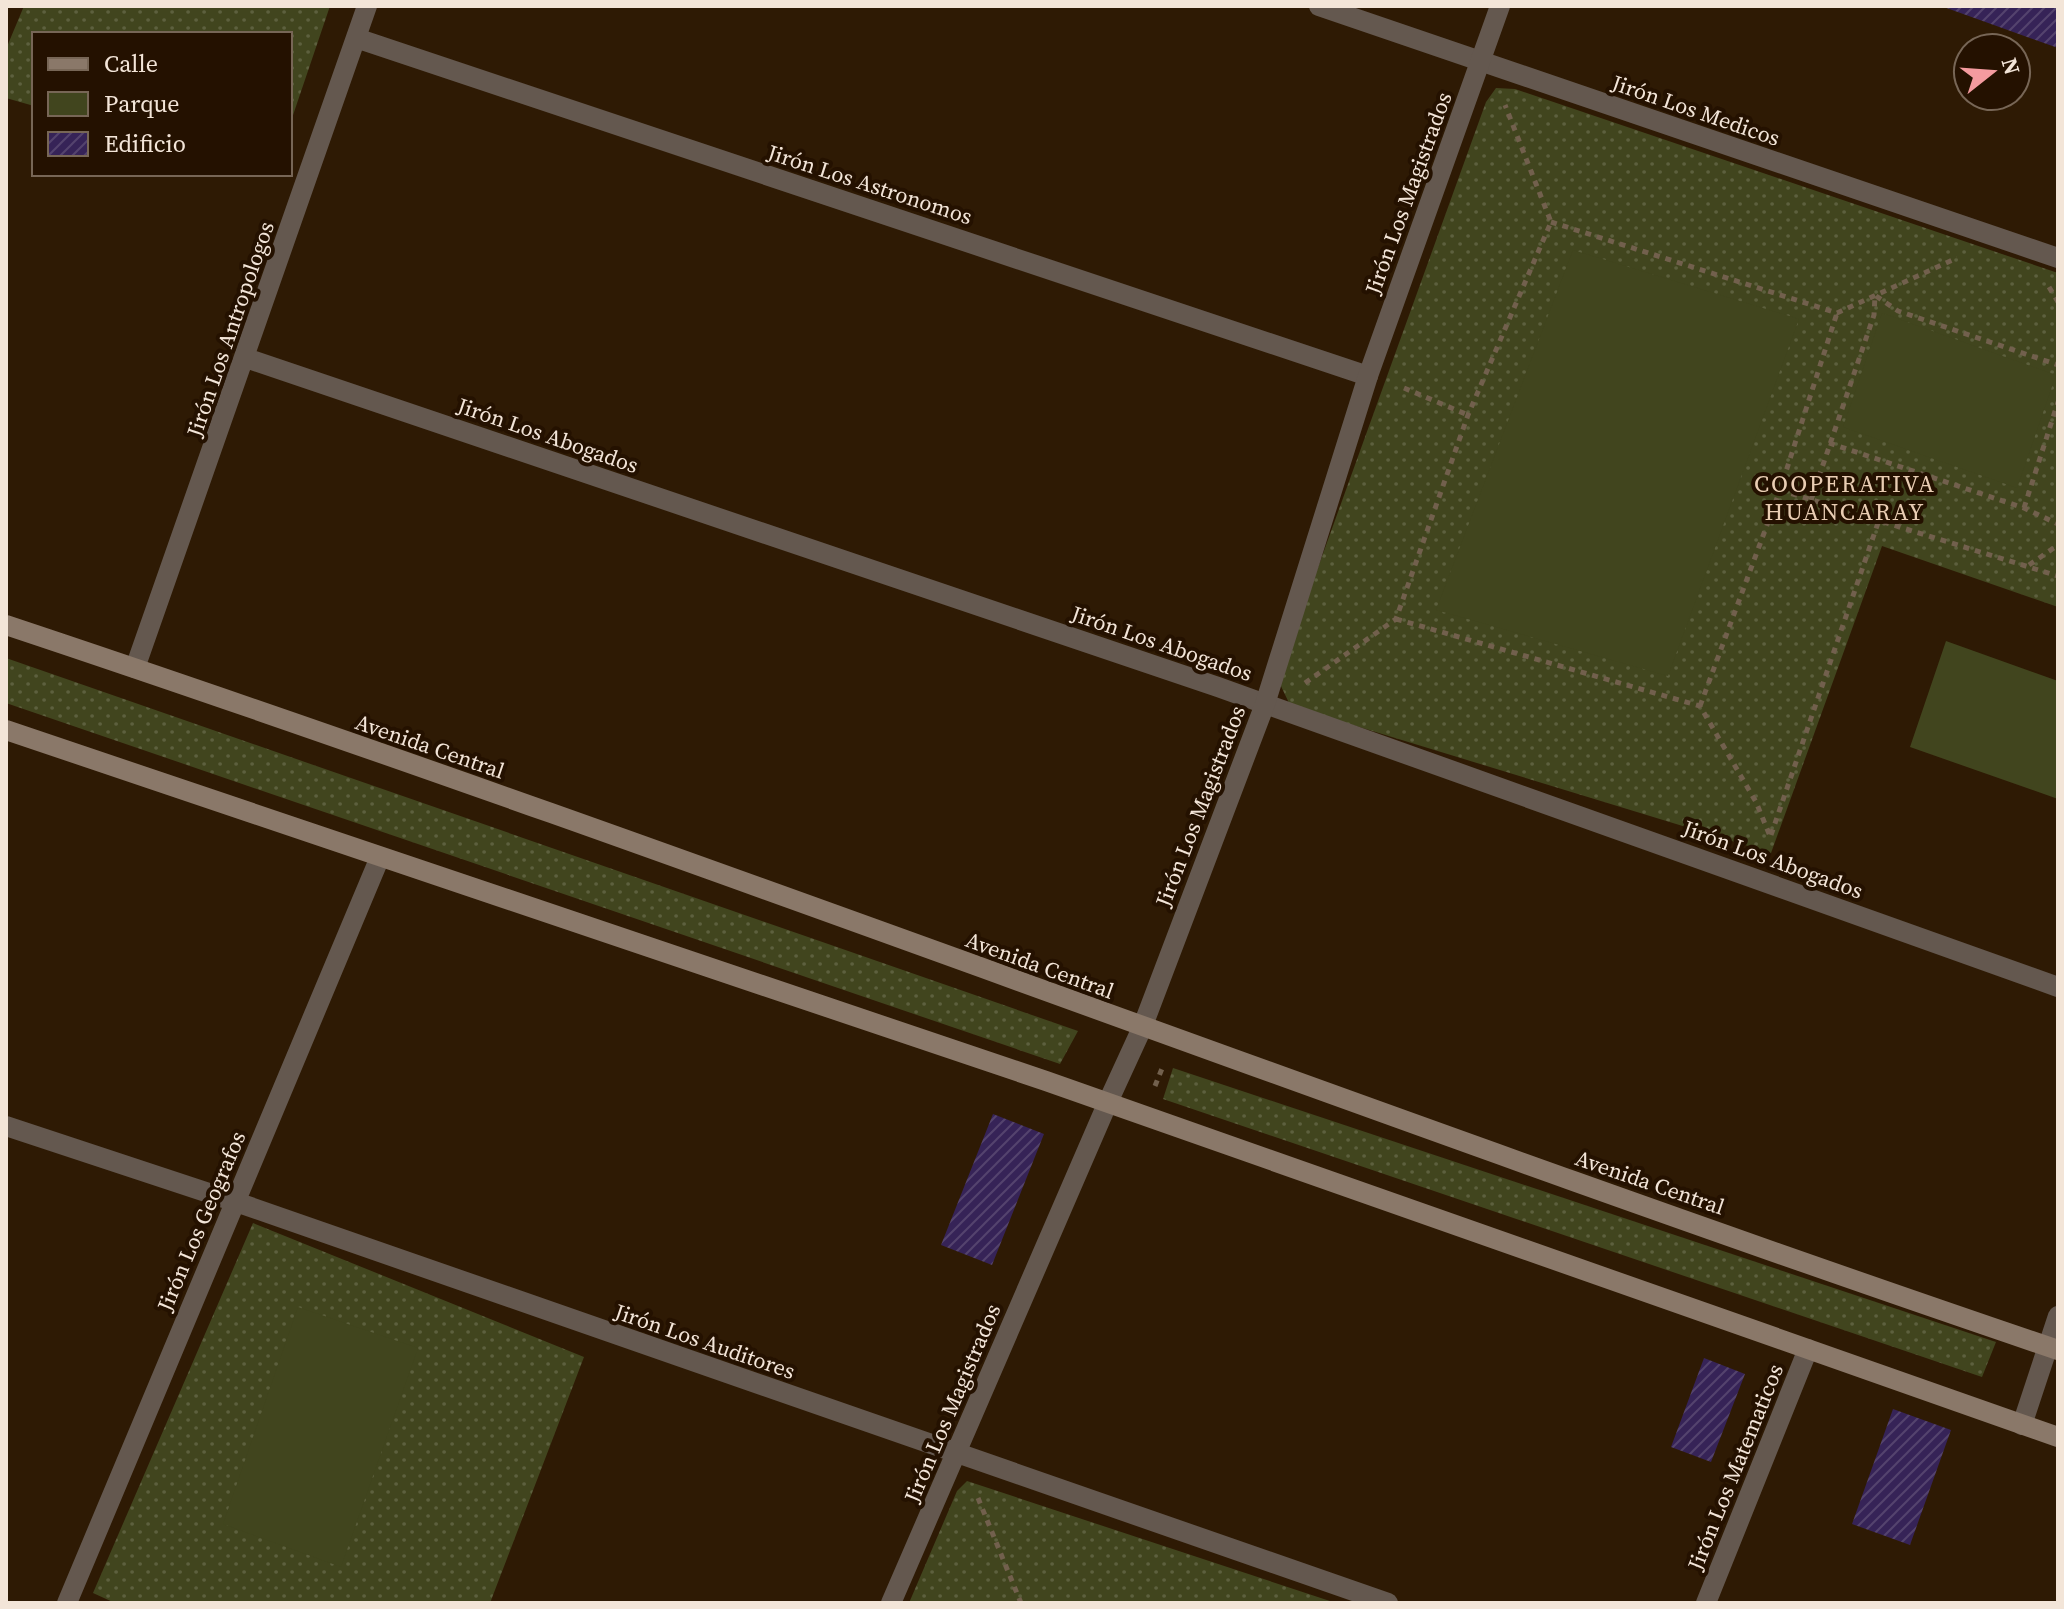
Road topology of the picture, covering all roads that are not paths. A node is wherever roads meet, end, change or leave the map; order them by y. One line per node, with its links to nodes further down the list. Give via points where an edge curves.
1 (367, 6): 4 (street, Jirón Los Antropologos)
2 (1319, 6): 5 (street, Jirón Los Medicos)
3 (1500, 6): 5 (street, Jirón Los Magistrados)
4 (356, 38): 7 (street, Jirón Los Antropologos); 8 (street, Jirón Los Astronomos)
5 (1480, 63): 6 (street, Jirón Los Medicos); 8 (street, Jirón Los Magistrados)
6 (2058, 258)
7 (246, 358): 10 (street, Jirón Los Antropologos); 11 (street, Jirón Los Abogados)
8 (1368, 376): 11 (street, Jirón Los Magistrados)
9 (6, 625): 10 (main road, Avenida Central)
10 (135, 668): 15 (main road, Avenida Central)
11 (1265, 704): 14 (street, Jirón Los Abogados); 15 (street, Jirón Los Magistrados)
12 (6, 730): 13 (main road)
13 (380, 857): 16 (main road); 18 (street, Jirón Los Geografos)
14 (2058, 987)
15 (1142, 1028): 16 (street, Jirón Los Magistrados); 20 (main road, Avenida Central)
16 (1108, 1102): 21 (main road); 24 (street, Jirón Los Magistrados)
17 (6, 1126): 18 (street, Jirón Los Auditores)
18 (236, 1202): 24 (street, Jirón Los Auditores); 25 (street, Jirón Los Geografos)
19 (2058, 1316): 20 (street)
20 (2053, 1348): 22 (street)
21 (1808, 1349): 22 (main road); 28 (street, Jirón Los Matematicos)
22 (2022, 1425): 23 (main road)
23 (2058, 1437)
24 (956, 1455): 26 (street, Jirón Los Magistrados); 27 (street, Jirón Los Auditores)
25 (67, 1603)
26 (891, 1603)
27 (1388, 1603)
28 (1706, 1603)

